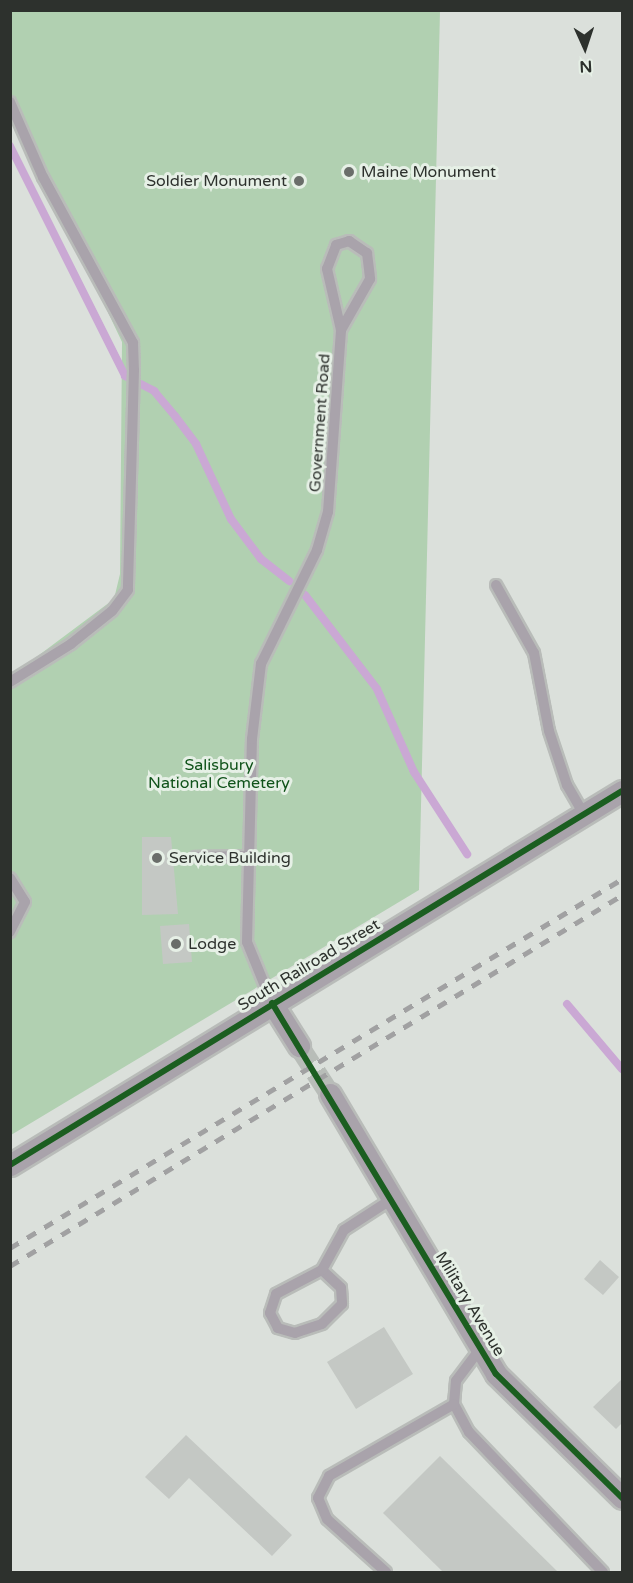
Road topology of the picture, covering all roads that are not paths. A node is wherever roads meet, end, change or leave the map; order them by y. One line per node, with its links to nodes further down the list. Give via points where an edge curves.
1 (10, 102): 4 (lane, via 43,177 133,343 134,369 128,590 112,611 72,644)
2 (341, 330): 2 (lane, Government Road, via 370,279 366,253 349,241 336,245 327,269); 7 (lane, Government Road, via 336,453 328,512 310,566 261,664)
3 (496, 585): 6 (lane, via 534,653 549,731 567,785)
4 (10, 682)
5 (622, 790): 6 (street, South Railroad Street)
6 (584, 814): 11 (street, South Railroad Street)
7 (246, 856): 8 (lane); 11 (lane, Government Road, via 247,942)
8 (195, 857)
9 (10, 878): 10 (lane, via 25,902)
10 (10, 932)
11 (272, 1003): 12 (street); 14 (street, South Railroad Street)
12 (299, 1046)
13 (330, 1094): 15 (street, Military Avenue)
14 (10, 1165)
15 (392, 1199): 16 (lane, via 344,1230); 17 (street, Military Avenue)
16 (322, 1270): 16 (lane, via 276,1294 270,1313 278,1328 295,1333 322,1324 342,1304 341,1288)
17 (480, 1349): 18 (lane, via 456,1381); 19 (street, Military Avenue, via 496,1374)
18 (454, 1404): 20 (lane, via 328,1476 318,1498 327,1519); 21 (lane, via 469,1432)
19 (622, 1498)
20 (386, 1572)
21 (603, 1572)

